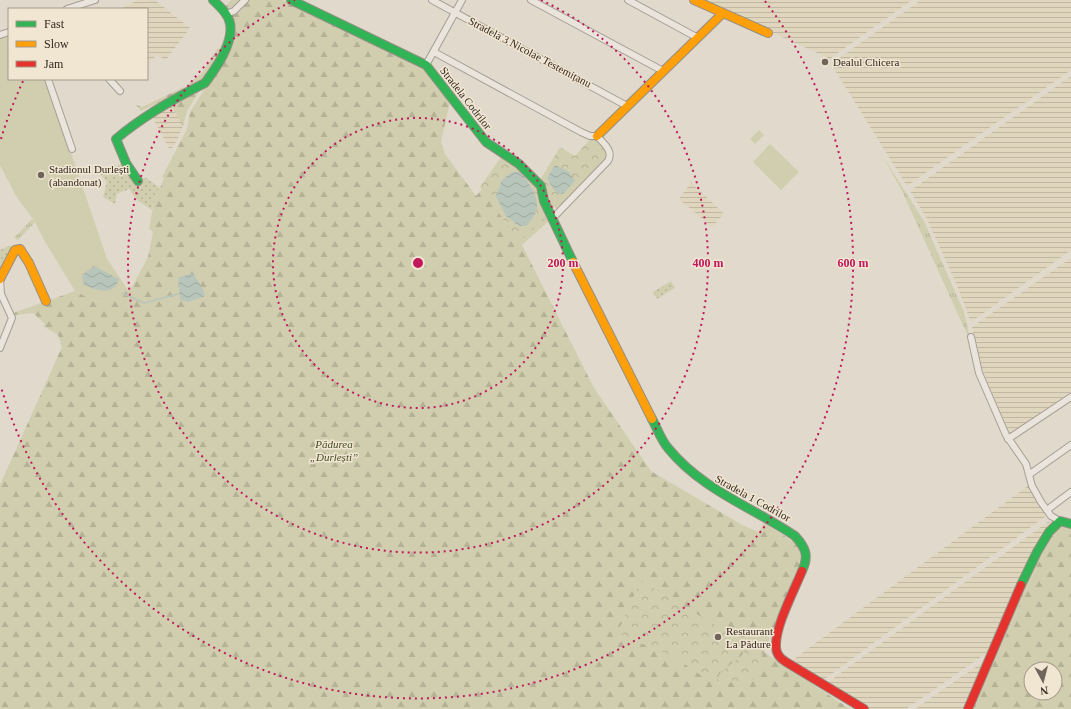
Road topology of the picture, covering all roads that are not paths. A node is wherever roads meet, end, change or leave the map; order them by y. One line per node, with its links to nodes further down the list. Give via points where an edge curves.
1 (94, 0): 10 (street)
2 (213, 0): 12 (street)
3 (244, 0): 12 (street, via 234,11)
4 (291, 0): 17 (street, Stradela Codrilor)
5 (432, 0): 11 (street, Stradela 3 Nicolae Testemițanu)
6 (462, 0): 11 (street)
7 (531, 0): 18 (street)
8 (628, 0): 15 (street)
9 (694, 0): 13 (street)
10 (70, 8)
11 (455, 12): 16 (street); 22 (street, Stradela 3 Nicolae Testemițanu)
12 (226, 14): 25 (street, via 230,30 224,52 205,83 164,104 116,139 126,163)
13 (722, 14): 14 (street); 15 (street)
14 (768, 34)
15 (698, 38): 18 (street)
16 (434, 52): 17 (street); 23 (street, via 581,132)
17 (426, 65): 26 (street, Stradela Codrilor, via 486,142 519,164 538,182)
18 (663, 71): 22 (street)
19 (48, 80): 24 (street)
20 (109, 80): 21 (street)
21 (120, 91)
22 (627, 106): 23 (street)
23 (597, 136): 26 (street, via 610,151 610,158)
24 (72, 149)
25 (138, 181)
26 (552, 219): 39 (street, Stradela 1 Codrilor, via 637,392 671,452 704,482 728,499 789,530 804,546 805,565 776,644 780,658)
27 (0, 278): 28 (street, via 15,250 20,248 30,262); 30 (street, via 1,294 12,318)
28 (46, 301)
29 (971, 337): 32 (street, via 979,373)
30 (0, 348)
31 (1071, 397): 32 (street)
32 (1008, 438): 34 (street, via 1024,459)
33 (1071, 445): 34 (street)
34 (1030, 474): 36 (street, via 1034,491)
35 (1071, 492): 36 (street)
36 (1047, 510): 37 (street)
37 (1060, 521): 38 (street); 40 (street, via 1048,532 1029,568)
38 (1071, 524)
39 (864, 709)
40 (968, 709)

